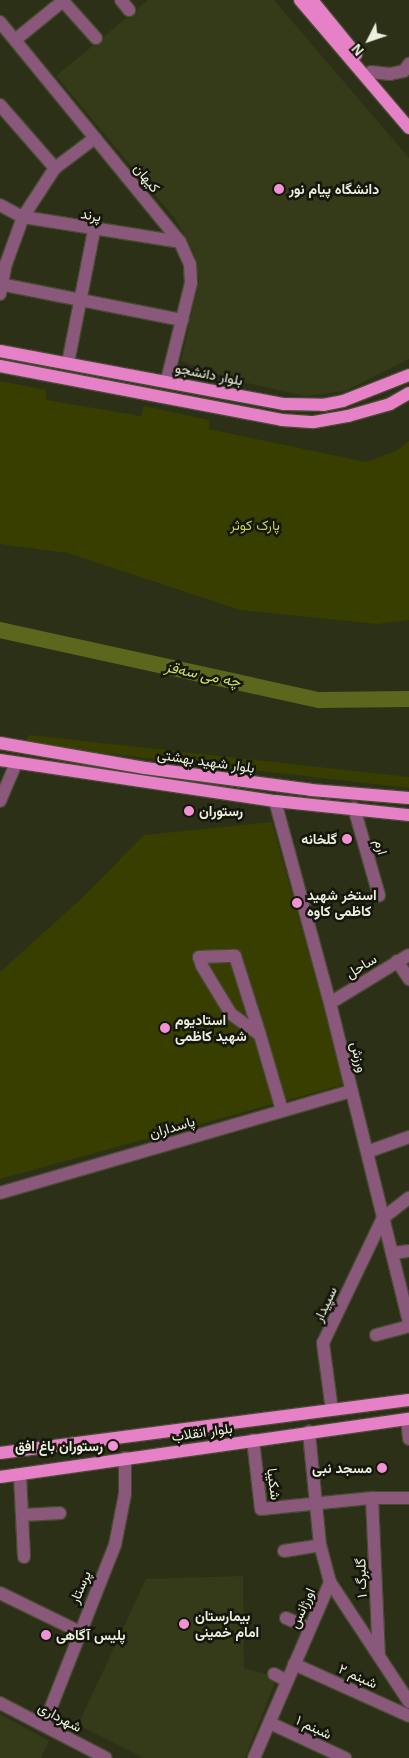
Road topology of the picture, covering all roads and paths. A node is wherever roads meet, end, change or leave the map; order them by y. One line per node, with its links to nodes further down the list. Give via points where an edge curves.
1 (62, 0): 7 (street); 8 (street)
2 (120, 0): 5 (street)
3 (300, 0): 13 (main road)
4 (312, 0): 10 (main road)
5 (129, 10)
6 (0, 22): 8 (street, کیهان)
7 (96, 38)
8 (15, 40): 14 (street, کیهان)
9 (409, 64): 10 (street, via 404,70 390,74)
10 (370, 72): 12 (main road)
11 (0, 105): 15 (street)
12 (409, 117)
13 (409, 128)
14 (95, 138): 15 (street); 19 (street, کیهان)
15 (55, 168): 17 (street)
16 (0, 205): 17 (street, پرند)
17 (23, 217): 18 (street, پرند); 20 (street)
18 (94, 231): 19 (street, پرند); 22 (street)
19 (180, 242): 23 (street, کیهان, via 190,264 191,283)
20 (3, 262): 21 (street)
21 (1, 288): 22 (street)
22 (82, 299): 23 (street); 25 (street)
23 (182, 320): 28 (street, کیهان)
24 (0, 351): 25 (main road, بلوار دانشجو)
25 (68, 363): 28 (main road, بلوار دانشجو)
26 (0, 366): 29 (main road, via 282,420 314,422 348,416 390,404)
27 (409, 375): 28 (main road, بلوار دانشجو, via 362,395 323,405 284,404)
28 (167, 380)
29 (409, 394)
30 (0, 743): 31 (main road, بلوار شهید بهشتی)
31 (22, 749): 33 (main road); 35 (main road, بلوار شهید بهشتی, via 311,790)
32 (0, 760): 33 (main road)
33 (15, 765): 34 (street); 36 (main road)
34 (1, 796)
35 (409, 798)
36 (275, 801): 37 (main road); 43 (street, ورزش)
37 (354, 808): 38 (main road); 39 (street, ارم)
38 (409, 815)
39 (379, 895)
40 (409, 955): 41 (street, ساحل)
41 (397, 961): 42 (street); 43 (street, ساحل)
42 (409, 979)
43 (330, 1003): 45 (street, ورزش)
44 (260, 1035): 44 (street, via 235,956 199,956 231,1014); 46 (street)
45 (352, 1090): 46 (street, پاسداران); 48 (street, ورزش)
46 (282, 1110): 49 (street, پاسداران)
47 (409, 1137): 48 (street)
48 (366, 1152): 51 (street, ورزش)
49 (0, 1192)
50 (409, 1198): 51 (street)
51 (383, 1218): 53 (street, ورزش); 58 (street, سپیدار, via 323,1343)
52 (409, 1251): 53 (street)
53 (394, 1253): 54 (street, ورزش)
54 (409, 1322)
55 (409, 1326): 56 (street)
56 (376, 1335)
57 (409, 1400): 58 (main road, بلوار انقلاب)
58 (332, 1410): 61 (main road, بلوار انقلاب)
59 (408, 1419): 60 (main road, بلوار انقلاب); 62 (street)
60 (309, 1432): 63 (main road, بلوار انقلاب); 70 (street, اورژانس)
61 (138, 1435): 64 (main road, بلوار انقلاب); 65 (main road)
62 (409, 1439)
63 (253, 1440): 65 (main road, بلوار انقلاب); 70 (street, شکیبا, via 261,1509)
64 (0, 1453)
65 (124, 1458): 66 (main road, بلوار انقلاب); 80 (street, پرستار, via 126,1494 115,1545)
66 (20, 1475): 67 (main road, بلوار انقلاب); 72 (street)
67 (0, 1477)
68 (372, 1498): 69 (street); 70 (street); 81 (street, گلبرگ ۱)
69 (409, 1498)
70 (316, 1504): 73 (street, اورژانس)
71 (60, 1513): 72 (street)
72 (24, 1515): 75 (street)
73 (320, 1545): 74 (street); 76 (street, اورژانس)
74 (284, 1551)
75 (24, 1557)
76 (330, 1582): 79 (street, اورژانس); 81 (street)
77 (0, 1592): 80 (street)
78 (286, 1618): 79 (street)
79 (308, 1628): 82 (street, اورژانس)
80 (78, 1631): 89 (street, پرستار)
81 (379, 1656): 85 (street)
82 (294, 1664): 84 (street, اورژانس); 87 (street, شبنم ۲)
83 (274, 1674): 84 (street)
84 (287, 1681): 88 (street, اورژانس)
85 (409, 1702)
86 (0, 1703): 89 (street, شهرداری)
87 (409, 1716)
88 (270, 1723): 91 (street, اورژانس); 92 (street, شبنم ۱)
89 (44, 1724): 90 (street, شهرداری)
90 (106, 1758)
91 (254, 1758)
92 (345, 1758)

